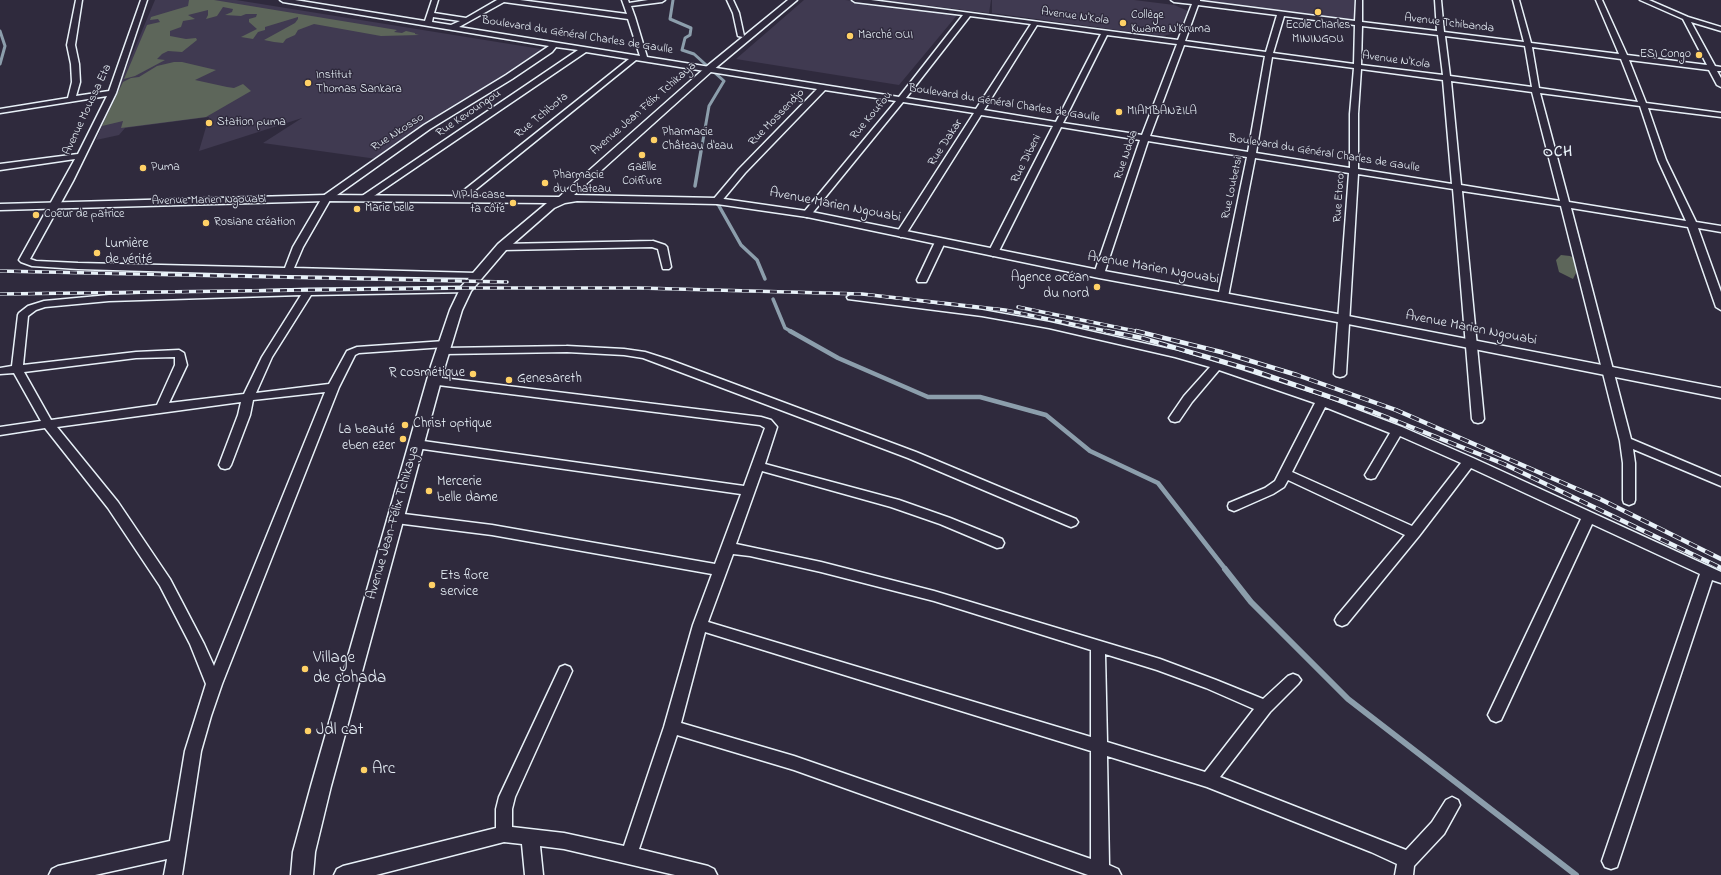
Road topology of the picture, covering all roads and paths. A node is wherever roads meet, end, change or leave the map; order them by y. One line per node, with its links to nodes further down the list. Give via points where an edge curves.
1 (79, 0): 50 (street, via 71,45 76,82)
2 (144, 0): 49 (street, Avenue Moussa Eta)
3 (283, 0): 27 (street, Boulevard du Général Charles de Gaulle)
4 (435, 0): 21 (street)
5 (504, 0): 22 (street); 24 (street)
6 (662, 0): 18 (street)
7 (730, 0): 32 (street)
8 (783, 0): 32 (street, Avenue Jean Félix Tchikaya)
9 (794, 0): 42 (street, Avenue Jean Félix Tchikaya)
10 (855, 0): 19 (street, Avenue N'Kola)
11 (1174, 0): 17 (street, Avenue Tchibanda)
12 (1359, 0): 26 (street, Rue Etoro)
13 (1438, 0): 31 (street)
14 (1516, 0): 35 (street)
15 (1599, 0): 38 (street)
16 (1643, 0): 23 (street)
17 (1197, 1): 20 (street, Avenue Tchibanda); 33 (street, Rue Ndola)
18 (626, 2): 22 (street)
19 (968, 14): 25 (street, Avenue N'Kola); 51 (street, Rue Koufou)
20 (1281, 14): 26 (street, Avenue Tchibanda); 37 (street, Rue Loubetsi)
21 (431, 16): 24 (street); 27 (street)
22 (632, 17): 40 (street)
23 (1686, 18): 29 (street); 43 (street)
24 (468, 20): 28 (street)
25 (1035, 23): 30 (street, Avenue N'Kola); 54 (street, Rue Dakar)
26 (1358, 23): 31 (street, Avenue Tchibanda); 41 (street, Rue Etoro)
27 (428, 24): 28 (street, Boulevard du Général Charles de Gaulle)
28 (452, 28): 34 (street, Boulevard du Général Charles de Gaulle)
29 (1721, 29)
30 (1105, 32): 33 (street, Avenue N'Kola); 56 (street, Rue Dibeni)
31 (1440, 34): 35 (street, Avenue Tchibanda); 45 (street)
32 (741, 36): 42 (street, Avenue Jean Félix Tchikaya)
33 (1180, 42): 37 (street, Avenue N'Kola); 57 (street, Rue Ndola)
34 (554, 44): 36 (street, Boulevard du Général Charles de Gaulle); 64 (street, Rue Nkosso, via 509,77 427,127)
35 (1528, 45): 38 (street, Avenue Tchibanda); 48 (street)
36 (585, 49): 39 (street, Boulevard du Général Charles de Gaulle); 65 (street, Rue Kevoungou)
37 (1269, 55): 41 (street, Avenue N'Kola); 58 (street, Rue Loubetsi)
38 (1623, 57): 43 (street, Avenue Tchibanda); 52 (street)
39 (634, 58): 40 (street, Boulevard du Général Charles de Gaulle); 63 (street, Rue Tchibota)
40 (644, 59): 42 (street, Boulevard du Général Charles de Gaulle)
41 (1358, 67): 45 (street, Avenue N'Kola); 61 (street, Rue Etoro, via 1354,114)
42 (705, 68): 47 (street, Boulevard du Général Charles de Gaulle); 67 (street, Avenue Jean Félix Tchikaya)
43 (1712, 68): 44 (street, Avenue Tchibanda); 46 (street)
44 (1721, 69)
45 (1447, 80): 48 (street, Avenue N'Kola); 62 (street)
46 (1721, 85)
47 (822, 88): 51 (street, Boulevard du Général Charles de Gaulle); 68 (street, Rue Mossendjo, via 742,170)
48 (1536, 91): 52 (street, Avenue N'Kola); 70 (street)
49 (112, 93): 50 (street); 59 (street, Avenue Moussa Eta)
50 (72, 98): 53 (street)
51 (901, 100): 54 (street, Boulevard du Général Charles de Gaulle); 72 (street, Rue Koufou)
52 (1644, 105): 55 (street, Avenue N'Kola); 73 (street, via 1662,160)
53 (0, 111)
54 (980, 112): 56 (street, Boulevard du Général Charles de Gaulle); 75 (street, Rue Dakar)
55 (1721, 115)
56 (1057, 125): 57 (street, Boulevard du Général Charles de Gaulle); 78 (street, Rue Dibeni)
57 (1145, 138): 58 (street, Boulevard du Général Charles de Gaulle); 81 (street, Rue Ndola)
58 (1252, 154): 61 (street, Boulevard du Général Charles de Gaulle); 87 (street, Rue Loubetsi)
59 (81, 156): 60 (street); 69 (street, Avenue Moussa Eta)
60 (0, 167)
61 (1354, 170): 62 (street, Boulevard du Général Charles de Gaulle); 89 (street, Rue Etoro)
62 (1457, 186): 70 (street, Boulevard du Général Charles de Gaulle); 90 (street)
63 (466, 193): 66 (street, Avenue Marien Ngouabi); 67 (street, Avenue Marien Ngouabi)
64 (326, 198): 65 (street, Avenue Marien Ngouabi); 69 (street, Avenue Marien Ngouabi); 80 (street, Rue Nkosso, via 298,247)
65 (365, 198): 66 (street, Avenue Marien Ngouabi)
66 (417, 198): 67 (street, Avenue Marien Ngouabi)
67 (561, 198): 68 (street, Avenue Marien Ngouabi); 77 (street, Avenue Jean-Félix Tchikaya)
68 (717, 201): 72 (street, Avenue Marien Ngouabi)
69 (55, 205): 71 (street, Avenue Marien Ngouabi); 80 (street, Avenue Moussa Eta, via 24,258 26,262 78,266)
70 (1566, 205): 73 (street, Boulevard du Général Charles de Gaulle); 95 (street)
71 (0, 207)
72 (807, 214): 75 (street, Avenue Marien Ngouabi)
73 (1692, 224): 74 (street, Boulevard du Général Charles de Gaulle); 88 (street)
74 (1721, 229)
75 (901, 234): 76 (street, Avenue Marien Ngouabi)
76 (940, 242): 78 (street, Avenue Marien Ngouabi); 83 (street)
77 (502, 247): 79 (street, via 653,244 662,247); 82 (street, Avenue Jean-Félix Tchikaya)
78 (993, 253): 81 (street, Avenue Marien Ngouabi)
79 (666, 267)
80 (288, 272): 82 (street)
81 (1099, 274): 87 (street, Avenue Marien Ngouabi)
82 (476, 276): 84 (street, Avenue Jean-Félix Tchikaya)
83 (922, 280)
84 (465, 290): 85 (street); 91 (street, Avenue Jean-Félix Tchikaya)
85 (308, 292): 93 (street, via 109,298 38,306 23,315); 100 (street, via 267,357)
86 (852, 297): 92 (street, via 974,312 1049,325 1156,349)
87 (1223, 297): 89 (street, Avenue Marien Ngouabi)
88 (1721, 307)
89 (1343, 319): 90 (street, Avenue Marien Ngouabi); 96 (street, Rue Etoro)
90 (1470, 344): 95 (street, Avenue Marien Ngouabi); 104 (street)
91 (445, 347): 97 (street, Avenue Jean-Félix Tchikaya); 98 (street, via 353,352); 121 (street, via 567,349 645,355 912,455)
92 (1217, 366): 101 (street); 103 (street)
93 (17, 369): 94 (street); 102 (street, via 136,354 179,353 180,366); 105 (street)
94 (0, 371)
95 (1607, 371): 99 (street, Avenue Marien Ngouabi); 108 (street)
96 (1340, 374)
97 (434, 381): 109 (street, Avenue Jean-Félix Tchikaya); 112 (street, via 767,423 771,427)
98 (333, 387): 100 (street); 132 (street)
99 (1721, 393)
100 (248, 398): 102 (street); 111 (street)
101 (1322, 402): 106 (street); 113 (street)
102 (161, 408): 105 (street)
103 (1175, 418)
104 (1478, 419)
105 (48, 424): 107 (street); 132 (street, via 112,505 165,583 198,644)
106 (1398, 430): 110 (street); 114 (street)
107 (0, 431)
108 (1626, 441): 115 (street); 117 (street)
109 (416, 444): 116 (street); 120 (street, Avenue Jean-Félix Tchikaya)
110 (1469, 461): 119 (street); 122 (street)
111 (225, 465)
112 (758, 466): 116 (street); 123 (street, via 894,503)
113 (1285, 474): 118 (street, via 1280,484 1269,491); 122 (street)
114 (1371, 475)
115 (1721, 482)
116 (749, 491): 124 (street)
117 (1629, 500)
118 (1234, 506)
119 (1589, 516): 126 (street); 134 (street)
120 (396, 518): 125 (street, via 492,530); 148 (street, Avenue Jean-Félix Tchikaya, via 321,786 304,852)
121 (1071, 522)
122 (1414, 533): 127 (street)
123 (997, 543)
124 (727, 548): 125 (street); 129 (street, via 821,567 926,594)
125 (719, 570): 128 (street)
126 (1714, 575): 143 (street)
127 (1342, 620)
128 (700, 625): 135 (street); 136 (street)
129 (1098, 645): 133 (street, via 1204,681); 136 (street)
130 (565, 671): 139 (street, via 507,797 503,820)
131 (1293, 680): 133 (street)
132 (214, 684): 141 (street, via 193,751)
133 (1265, 707): 137 (street)
134 (1496, 715)
135 (672, 727): 142 (street); 145 (street, via 794,762)
136 (1098, 746): 137 (street); 145 (street)
137 (1208, 780): 144 (street, via 1377,846)
138 (1452, 805): 144 (street, via 1438,828)
139 (504, 834): 140 (street); 149 (street)
140 (530, 837): 142 (street, via 564,841); 150 (street)
141 (177, 848): 146 (street); 147 (street)
142 (629, 855): 151 (street)
143 (1611, 861)
144 (1406, 867)
145 (1104, 874)
146 (58, 875)
147 (173, 875)
148 (302, 875)
149 (343, 875)
150 (534, 875)
151 (707, 875)

